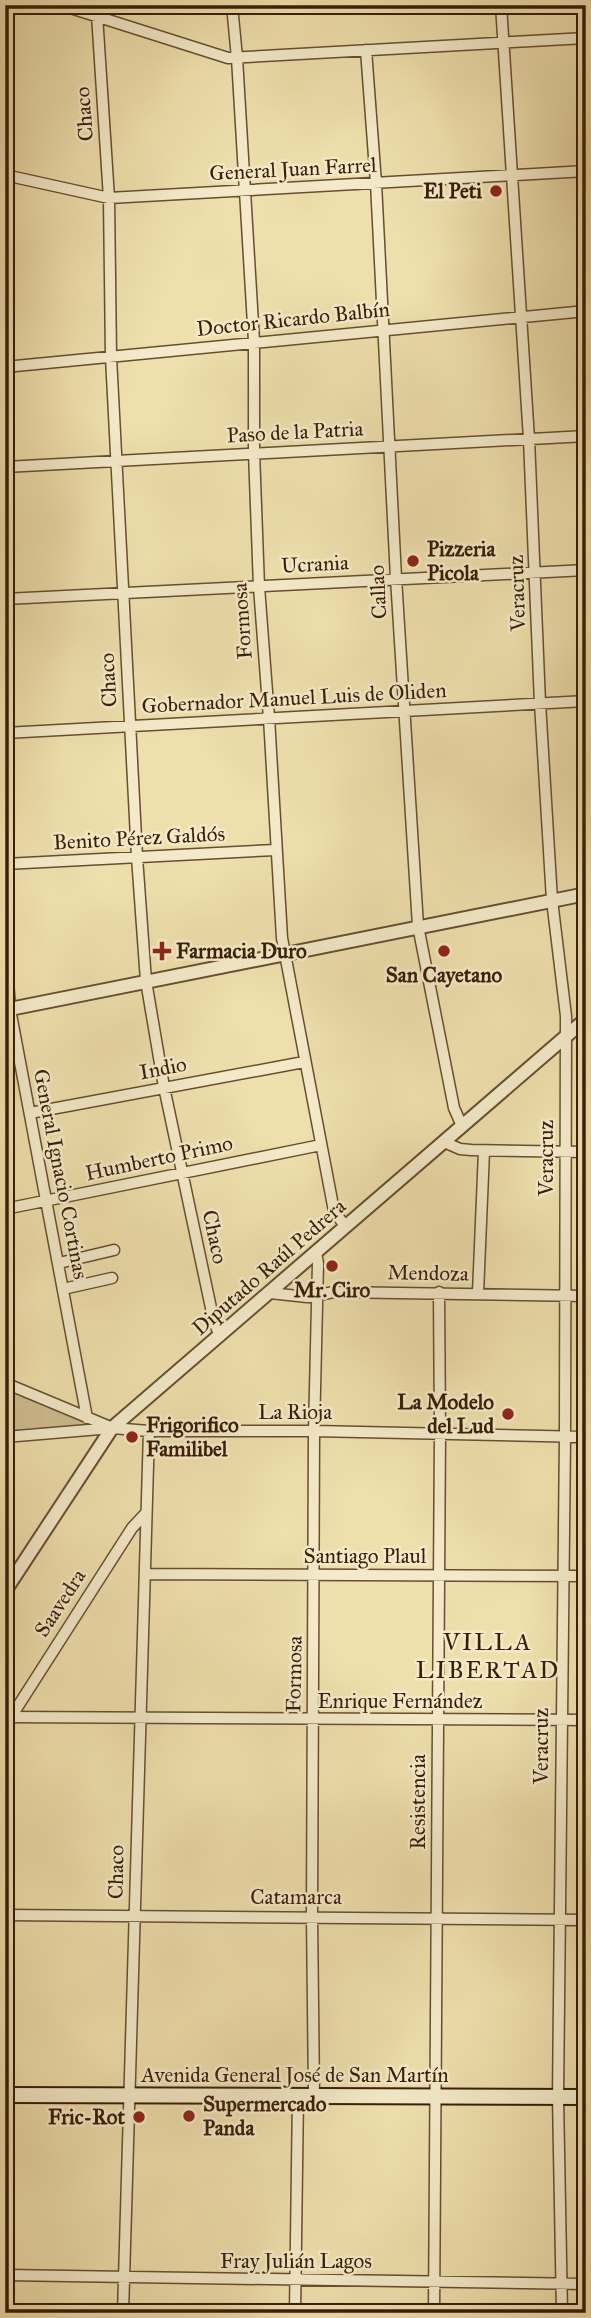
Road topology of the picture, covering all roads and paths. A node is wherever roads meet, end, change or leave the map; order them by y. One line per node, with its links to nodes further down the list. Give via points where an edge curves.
1 (61, 5): 4 (street)
2 (232, 5): 8 (street, Formosa)
3 (500, 5): 6 (street, Veracruz)
4 (97, 15): 8 (street); 14 (street, Chaco)
5 (586, 38): 6 (street)
6 (502, 42): 7 (street); 11 (street, Veracruz)
7 (366, 50): 8 (street); 12 (street, Callao)
8 (237, 58): 13 (street, Formosa)
9 (586, 171): 11 (street, General Juan Farrel)
10 (5, 174): 14 (street, General Juan Farrel)
11 (512, 175): 12 (street, General Juan Farrel); 16 (street, Veracruz)
12 (376, 183): 13 (street, General Juan Farrel); 17 (street, Callao)
13 (246, 191): 14 (street, General Juan Farrel); 18 (street, Formosa)
14 (109, 198): 19 (street, Chaco)
15 (586, 311): 16 (street, Doctor Ricardo Balbín)
16 (520, 316): 17 (street, Doctor Ricardo Balbín); 22 (street, Veracruz)
17 (384, 329): 18 (street, Doctor Ricardo Balbín); 23 (street, Callao)
18 (254, 341): 19 (street, Doctor Ricardo Balbín); 24 (street, Formosa)
19 (111, 357): 20 (street, Doctor Ricardo Balbín); 25 (street, Chaco)
20 (5, 367)
21 (586, 436): 22 (street, Paso de la Patria)
22 (529, 439): 23 (street, Paso de la Patria); 28 (street, Veracruz)
23 (391, 447): 24 (street, Paso de la Patria); 29 (street, Callao)
24 (254, 453): 25 (street, Paso de la Patria); 30 (street, Formosa)
25 (117, 461): 26 (street, Paso de la Patria); 31 (street, Chaco)
26 (5, 467)
27 (586, 570): 28 (street, Ucrania)
28 (535, 573): 29 (street, Ucrania); 34 (street, Veracruz)
29 (396, 578): 30 (street, Ucrania); 35 (street, Callao)
30 (259, 587): 31 (street, Ucrania); 36 (street, Formosa)
31 (123, 594): 32 (street, Ucrania); 37 (street, Chaco)
32 (5, 599)
33 (586, 701): 34 (street, Gobernador Manuel Luis de Oliden)
34 (540, 703): 35 (street, Gobernador Manuel Luis de Oliden); 43 (street, Veracruz)
35 (404, 712): 36 (street, Gobernador Manuel Luis de Oliden); 44 (street, Callao)
36 (269, 718): 37 (street, Gobernador Manuel Luis de Oliden); 39 (street, Formosa)
37 (130, 726): 38 (street, Gobernador Manuel Luis de Oliden); 40 (street, Chaco)
38 (5, 733)
39 (275, 850): 40 (street, Benito Pérez Galdós); 46 (street, Formosa)
40 (137, 858): 41 (street, Benito Pérez Galdós); 47 (street, Chaco)
41 (5, 864)
42 (586, 894): 43 (street)
43 (552, 900): 44 (street); 50 (street, Veracruz)
44 (418, 926): 46 (street); 54 (street, Callao, via 454,1108)
45 (5, 937): 48 (street, General Ignacio Cortinas)
46 (284, 952): 47 (street); 51 (street, Formosa)
47 (146, 981): 48 (street); 52 (street, Chaco)
48 (7, 1009): 53 (street, General Ignacio Cortinas)
49 (586, 1019): 50 (street, Diputado Raúl Pedrera)
50 (566, 1036): 54 (street, Diputado Raúl Pedrera); 59 (street, Veracruz)
51 (304, 1062): 52 (street, Indio); 56 (street, Formosa)
52 (164, 1087): 53 (street, Indio); 60 (street, Chaco)
53 (30, 1113): 61 (street, General Ignacio Cortinas)
54 (462, 1126): 55 (street, Diputado Raúl Pedrera)
55 (444, 1142): 57 (street); 63 (street, Diputado Raúl Pedrera)
56 (321, 1145): 60 (street, Humberto Primo); 63 (street, Formosa, via 334,1211)
57 (484, 1151): 59 (street); 71 (street)
58 (586, 1152): 59 (street)
59 (565, 1153): 73 (street, Veracruz)
60 (182, 1172): 61 (street, Humberto Primo); 75 (street, Chaco)
61 (47, 1202): 62 (street, Humberto Primo); 66 (street, General Ignacio Cortinas)
62 (5, 1209)
63 (345, 1226): 65 (street, Diputado Raúl Pedrera)
64 (114, 1250): 66 (street)
65 (316, 1253): 70 (street, Diputado Raúl Pedrera); 72 (street, Formosa)
66 (59, 1263): 68 (street, General Ignacio Cortinas)
67 (112, 1278): 68 (street)
68 (64, 1289): 77 (street, General Ignacio Cortinas)
69 (439, 1292): 71 (street, Mendoza); 72 (street, Mendoza); 81 (street, Resistencia)
70 (270, 1293): 72 (street, Mendoza); 75 (street, Diputado Raúl Pedrera)
71 (478, 1293): 73 (street, Mendoza)
72 (317, 1295): 80 (street, Formosa)
73 (565, 1296): 74 (street, Mendoza); 82 (street, Veracruz)
74 (586, 1296)
75 (220, 1336): 78 (street, Diputado Raúl Pedrera)
76 (5, 1382): 77 (street)
77 (87, 1418): 78 (street)
78 (112, 1428): 79 (street, La Rioja); 83 (street, La Rioja); 87 (street, Diputado Raúl Pedrera)
79 (149, 1431): 80 (street, La Rioja); 85 (street, Chaco)
80 (314, 1431): 81 (street, La Rioja); 88 (street, Formosa)
81 (440, 1433): 82 (street, La Rioja); 89 (street, Resistencia)
82 (565, 1436): 84 (street, La Rioja); 90 (street, Veracruz)
83 (5, 1437)
84 (586, 1437)
85 (146, 1513): 86 (street, Chaco); 93 (street, Saavedra)
86 (145, 1574): 88 (street, Santiago Plaul); 94 (street, Chaco)
87 (10, 1575): 92 (street, Diputado Raúl Pedrera)
88 (315, 1575): 89 (street, Santiago Plaul); 95 (street, Formosa)
89 (439, 1575): 90 (street, Santiago Plaul); 96 (street, Resistencia)
90 (563, 1576): 91 (street, Santiago Plaul); 97 (street, Veracruz)
91 (586, 1576)
92 (5, 1591)
93 (8, 1717): 94 (street, Enrique Fernández)
94 (139, 1718): 95 (street, Enrique Fernández); 100 (street, Chaco)
95 (313, 1720): 96 (street, Enrique Fernández); 101 (street, Formosa)
96 (437, 1720): 97 (street, Enrique Fernández); 102 (street, Resistencia)
97 (561, 1720): 98 (street, Enrique Fernández); 103 (street, Veracruz)
98 (586, 1720)
99 (5, 1915): 100 (street, Catamarca)
100 (134, 1916): 101 (street, Catamarca); 108 (street, Chaco)
101 (312, 1916): 102 (street, Catamarca); 107 (street, Formosa)
102 (436, 1918): 103 (street, Catamarca); 109 (street, Resistencia)
103 (560, 1920): 104 (street, Catamarca); 110 (street, Veracruz)
104 (586, 1920)
105 (5, 2095): 108 (main road, Avenida General José de San Martín)
106 (298, 2095): 107 (main road, Avenida General José de San Martín); 108 (main road, Avenida General José de San Martín); 114 (street)
107 (314, 2095): 109 (main road, Avenida General José de San Martín)
108 (129, 2096): 113 (street, Chaco)
109 (435, 2096): 110 (main road, Avenida General José de San Martín); 115 (street, Resistencia)
110 (558, 2097): 111 (main road, Avenida General José de San Martín); 116 (street, Veracruz)
111 (586, 2097)
112 (5, 2275): 113 (street, Fray Julián Lagos)
113 (123, 2278): 114 (street, Fray Julián Lagos); 118 (street, Chaco)
114 (296, 2280): 115 (street, Fray Julián Lagos); 119 (street)
115 (435, 2281): 116 (street, Fray Julián Lagos); 120 (street, Resistencia)
116 (561, 2284): 117 (street, Fray Julián Lagos); 121 (street, Veracruz)
117 (586, 2284)
118 (123, 2313)
119 (295, 2313)
120 (434, 2313)
121 (562, 2313)

